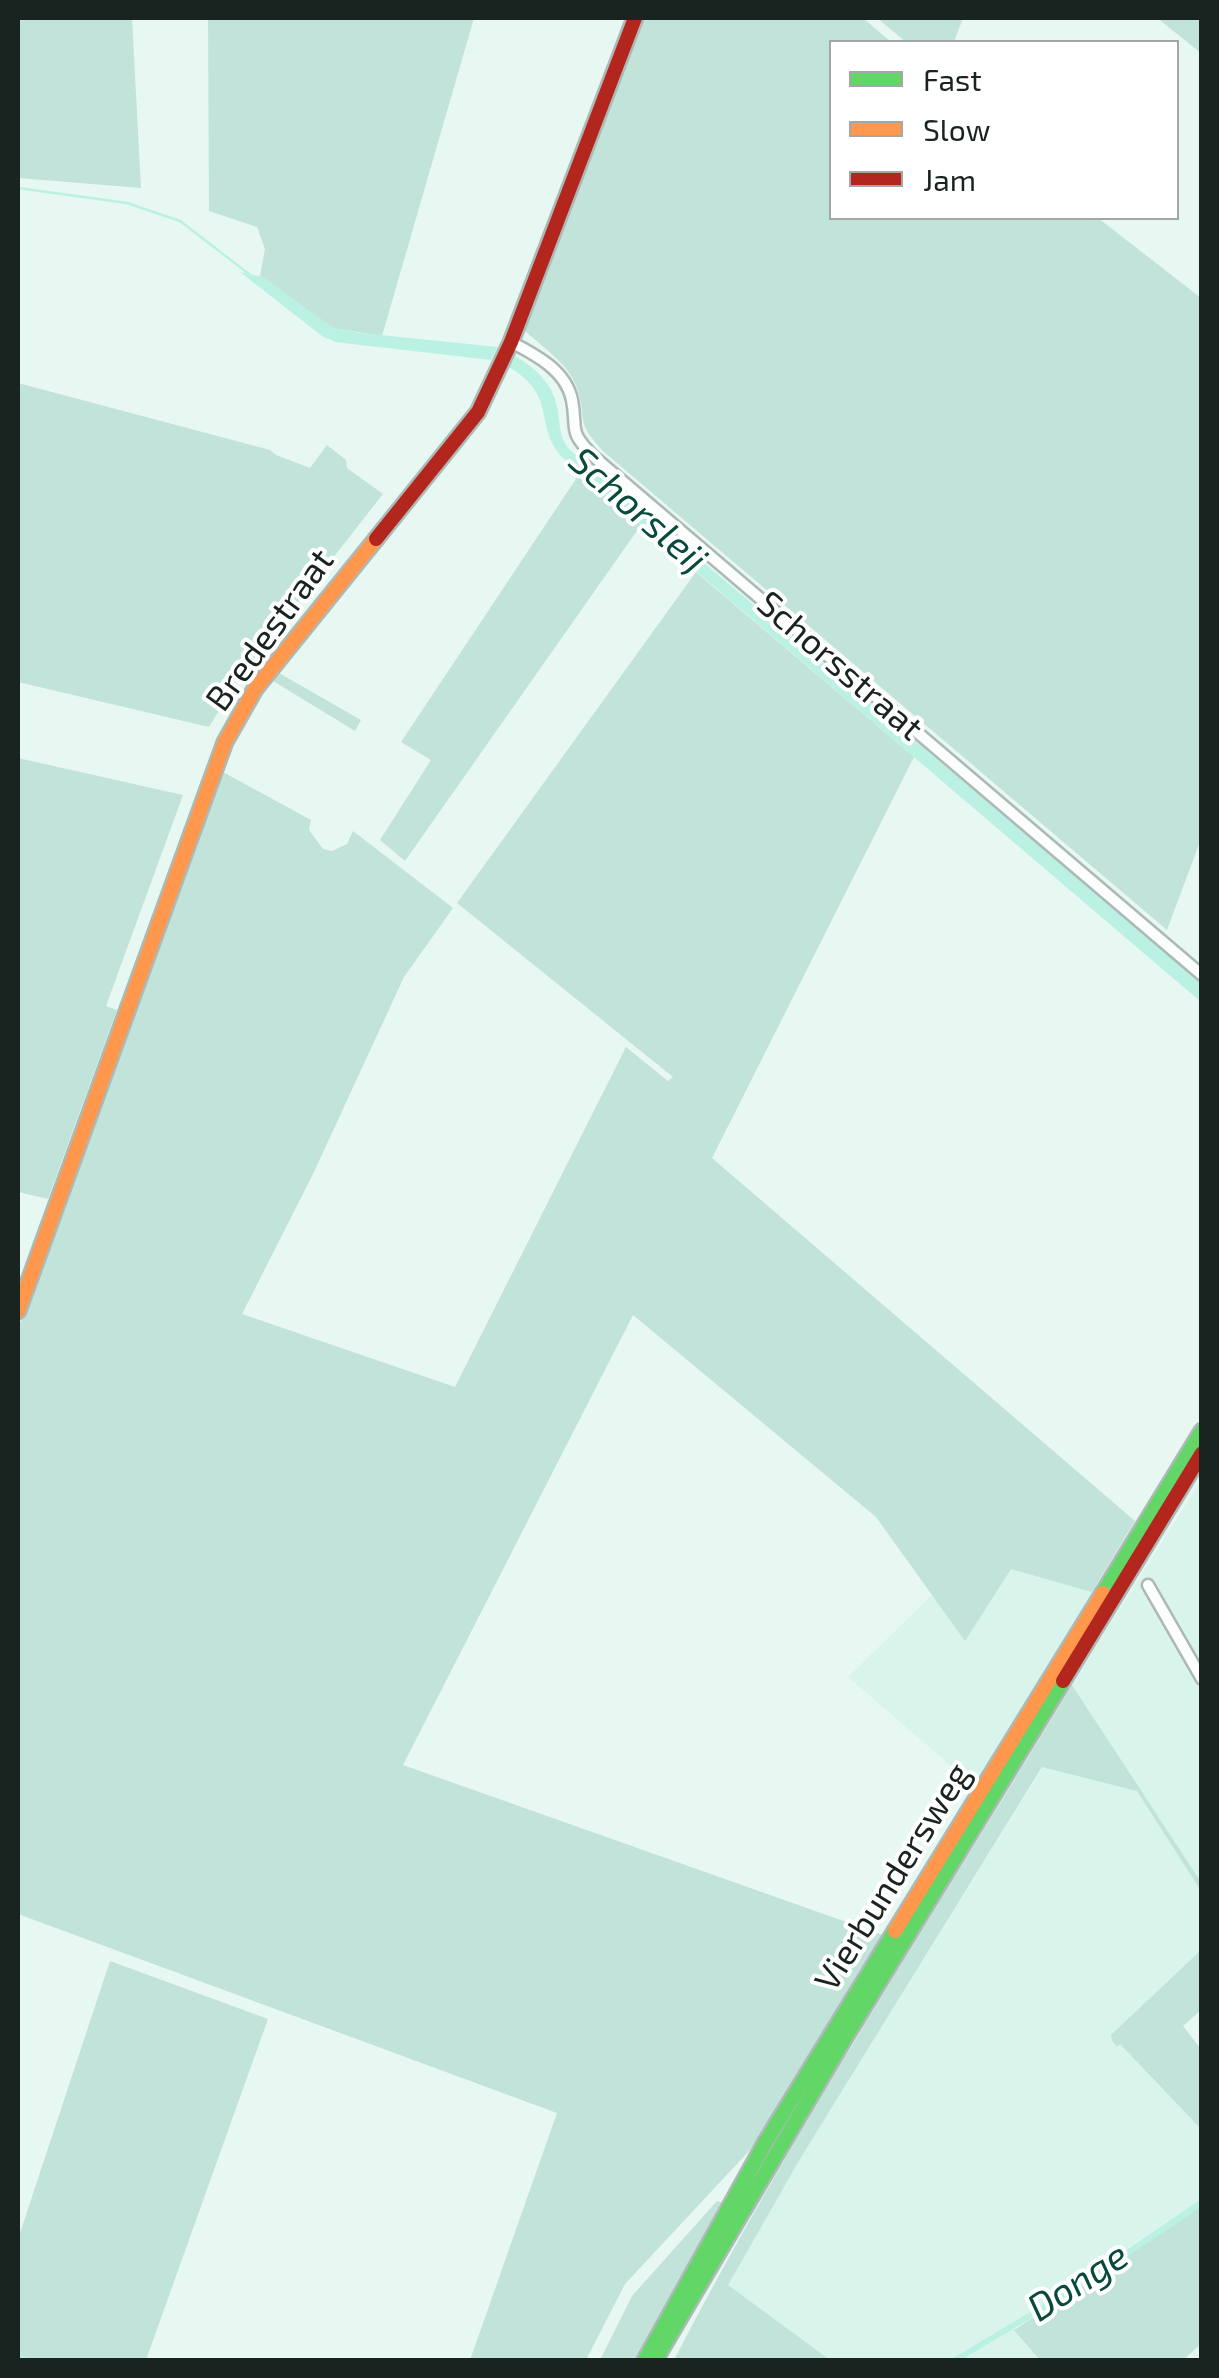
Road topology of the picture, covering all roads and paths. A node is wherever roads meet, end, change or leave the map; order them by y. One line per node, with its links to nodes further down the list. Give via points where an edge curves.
1 (635, 18): 2 (street, Bredestraat)
2 (510, 342): 3 (street, Schorsstraat, via 544,360 562,380 572,397 573,430 594,456); 4 (street, Bredestraat, via 478,412 254,689 225,742)
3 (1202, 975)
4 (18, 1311)
5 (1202, 1431): 8 (street, Vierbundersweg)
6 (1202, 1453): 8 (street, Vierbundersweg)
7 (1148, 1585): 9 (street)
8 (1102, 1606): 10 (street, Vierbundersweg)
9 (1202, 1679)
10 (741, 2200): 11 (street, Vierbundersweg); 12 (street, Vierbundersweg)
11 (645, 2360)
12 (655, 2360)

